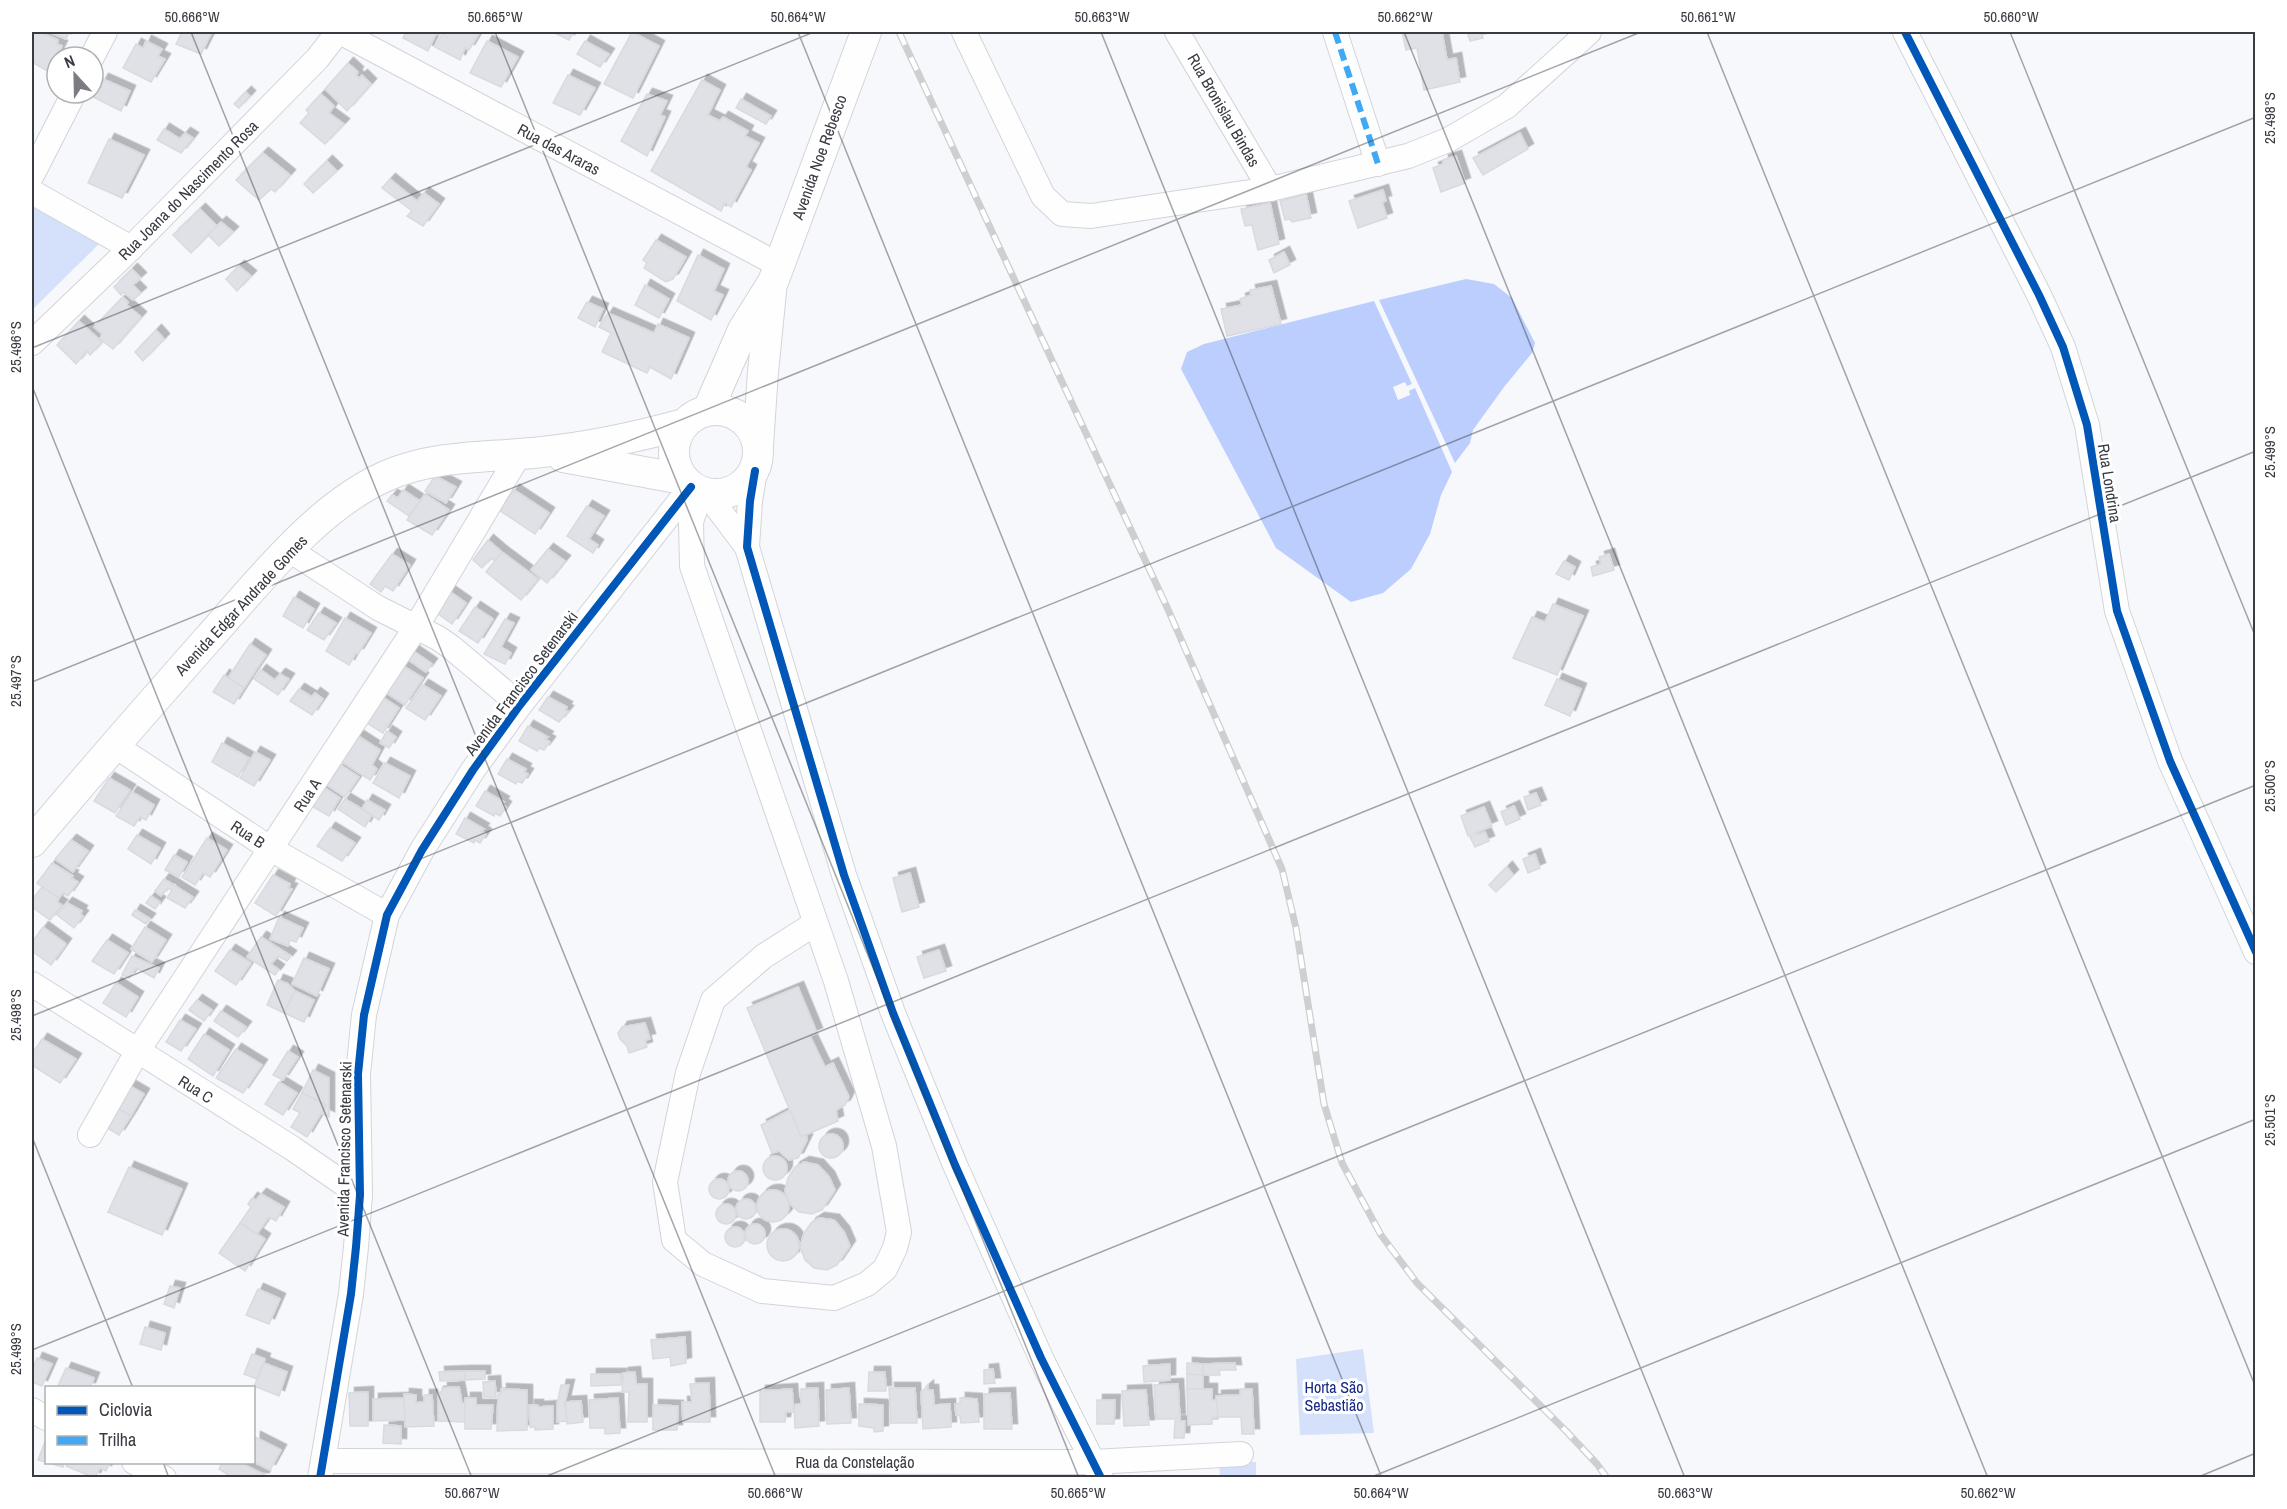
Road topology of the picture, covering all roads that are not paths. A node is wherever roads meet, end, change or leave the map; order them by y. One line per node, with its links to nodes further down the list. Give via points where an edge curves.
1 (339, 32): 13 (street, Rua Joana do Nascimento Rosa); 14 (street, Rua das Araras)
2 (964, 32): 11 (street, via 1043,196 1062,214 1091,216)
3 (1177, 32): 11 (street, Rua Bronislau Bindas)
4 (1335, 32): 9 (street)
5 (1588, 32): 9 (street, via 1507,105 1448,140)
6 (1905, 32): 29 (street, Rua Londrina, via 2063,347 2087,425 2118,611 2170,761)
7 (863, 33): 14 (main road, Avenida Noe Rebesco)
8 (68, 105): 10 (street)
9 (1378, 164): 11 (street)
10 (32, 175)
11 (1270, 189)
12 (32, 192): 13 (street)
13 (131, 248): 15 (street, Rua Joana do Nascimento Rosa)
14 (776, 274): 16 (main road, Avenida Noe Rebesco); 18 (main road, Avenida Noe Rebesco)
15 (32, 344)
16 (696, 417): 17 (main road, Avenida Edgar Andrade Gomes, via 614,442); 18 (main road, via 722,410 735,413 754,432); 19 (main road, via 676,437 674,451 676,466)
17 (530, 453): 19 (main road, Avenida Edgar Andrade Gomes); 21 (main road, Avenida Edgar Andrade Gomes, via 445,458 387,476 348,497); 22 (street, Rua A)
18 (757, 458): 19 (main road, via 746,483 735,490 721,494); 20 (street)
19 (695, 488): 20 (street); 23 (street, Avenida Francisco Setenarski); 28 (street, via 692,566)
20 (747, 547): 37 (street, via 844,875 893,1013 954,1165 1041,1358)
21 (288, 549): 22 (street, via 378,608); 24 (main road, Avenida Edgar Andrade Gomes)
22 (416, 627): 23 (street, via 451,647); 26 (street, Rua A)
23 (520, 705): 27 (street, Avenida Francisco Setenarski, via 422,849)
24 (114, 745): 25 (main road, Avenida Edgar Andrade Gomes); 26 (street, Rua B)
25 (32, 842)
26 (271, 849): 27 (street, Rua B); 31 (street, Rua A)
27 (387, 915): 33 (street, Avenida Francisco Setenarski, via 364,1015 358,1074)
28 (816, 923): 28 (street, via 884,1146 899,1232 885,1269 867,1284 834,1298 762,1291 703,1264 674,1240 665,1182 688,1073 713,1000 764,956)
29 (2256, 952)
30 (32, 984): 31 (street, Rua C)
31 (137, 1052): 32 (street, Rua A); 33 (street, Rua C)
32 (90, 1135)
33 (360, 1195): 36 (street, Avenida Francisco Setenarski, via 351,1294)
34 (1241, 1454): 37 (street, Rua da Constelação)
35 (138, 1464): 38 (street)
36 (322, 1469): 37 (street, Rua da Constelação)
37 (1097, 1470)
38 (164, 1478)

